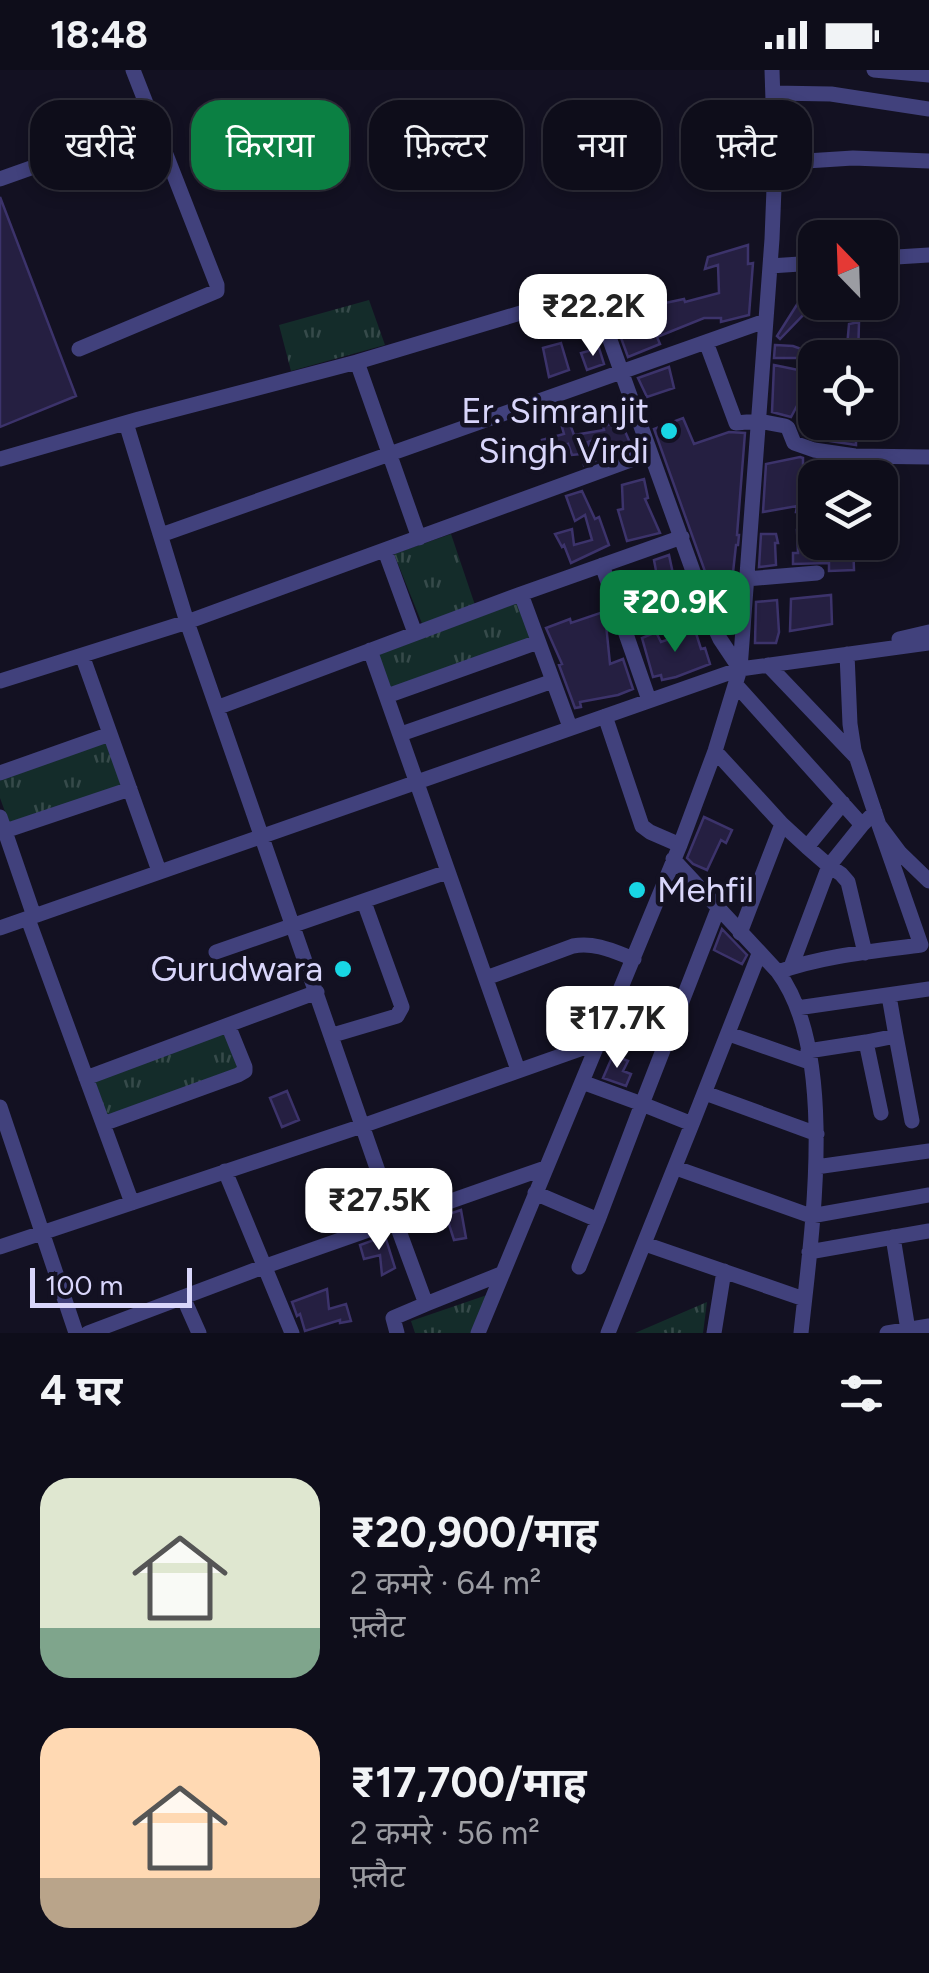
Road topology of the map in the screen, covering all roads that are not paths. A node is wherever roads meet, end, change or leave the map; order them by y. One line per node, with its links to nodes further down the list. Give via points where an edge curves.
1 (133, 70): 6 (street)
2 (772, 70): 5 (street)
3 (874, 70): 4 (street)
4 (929, 74)
5 (773, 93): 7 (street); 8 (street, via 831,94)
6 (145, 100)
7 (773, 100)
8 (929, 110)
9 (929, 160): 10 (street)
10 (812, 161)
11 (171, 164): 21 (street, via 217,291)
12 (30, 168): 13 (street)
13 (0, 179)
14 (774, 190): 18 (street)
15 (929, 255): 16 (street)
16 (898, 257)
17 (798, 264): 18 (street)
18 (770, 266): 19 (street)
19 (765, 321): 20 (street); 24 (street)
20 (706, 342): 23 (street); 24 (street, via 736,423)
21 (79, 349)
22 (357, 362): 23 (street, via 591,294); 25 (street); 26 (street)
23 (622, 370): 26 (street); 27 (street)
24 (758, 420): 28 (street, via 785,426 794,444 814,450); 36 (street)
25 (126, 423): 29 (street); 30 (street)
26 (388, 453): 30 (street); 32 (street)
27 (650, 453): 31 (street); 32 (street)
28 (929, 456)
29 (0, 459)
30 (161, 535): 38 (street)
31 (682, 537): 34 (street); 48 (street, via 708,613)
32 (418, 538): 33 (street)
33 (385, 550): 38 (street); 40 (street)
34 (602, 565): 37 (street); 53 (street)
35 (817, 573): 36 (street)
36 (746, 580): 48 (street)
37 (521, 594): 40 (street); 41 (street)
38 (188, 622): 46 (street); 54 (street)
39 (929, 632): 44 (street)
40 (415, 634): 43 (street)
41 (538, 642): 50 (street); 52 (street)
42 (929, 643): 44 (street)
43 (370, 650): 52 (street); 54 (street)
44 (867, 652): 45 (street)
45 (847, 654): 47 (street); 60 (street)
46 (82, 655): 49 (street); 57 (street)
47 (768, 664): 48 (street); 60 (street)
48 (740, 668): 51 (street); 53 (street)
49 (0, 681)
50 (553, 681): 56 (street); 58 (street)
51 (736, 686): 59 (street); 64 (street)
52 (387, 696): 58 (street)
53 (649, 700): 55 (street)
54 (219, 708): 69 (street)
55 (605, 716): 56 (street); 71 (street, via 642,826)
56 (570, 727): 62 (street)
57 (110, 734): 61 (street); 63 (street)
58 (401, 734): 62 (street)
59 (716, 751): 67 (street); 71 (street)
60 (856, 758): 65 (street)
61 (0, 773)
62 (417, 782): 69 (street); 74 (street)
63 (130, 789): 66 (street); 73 (street)
64 (843, 803): 68 (street); 70 (street)
65 (877, 818): 68 (street); 75 (street, via 900,853); 82 (street)
66 (2, 824): 78 (street)
67 (782, 824): 70 (street); 81 (street)
68 (862, 825): 72 (street)
69 (262, 835): 73 (street); 79 (street)
70 (807, 848): 72 (street)
71 (676, 852): 77 (street); 86 (street)
72 (829, 866): 84 (street, via 848,882); 87 (street)
73 (159, 871): 78 (street)
74 (447, 872): 76 (street); 88 (street)
75 (926, 873)
76 (364, 902): 79 (street); 95 (street, via 402,1007 396,1016)
77 (718, 909): 81 (street); 104 (street)
78 (31, 917): 80 (street); 101 (street)
79 (294, 925): 83 (street); 90 (street)
80 (0, 928)
81 (740, 933): 85 (street)
82 (925, 944): 84 (street)
83 (216, 952)
84 (865, 953): 87 (street)
85 (759, 954): 87 (street); 94 (street)
86 (634, 959): 88 (street, via 584,944); 97 (street)
87 (785, 970): 92 (street)
88 (486, 978): 100 (street)
89 (929, 989): 91 (street)
90 (317, 992): 93 (street); 95 (street)
91 (889, 996): 92 (street); 96 (street)
92 (797, 1008): 99 (street)
93 (228, 1025): 101 (street); 108 (street, via 242,1074)
94 (729, 1034): 99 (street); 103 (street)
95 (333, 1036): 110 (street)
96 (896, 1036): 98 (street); 107 (street)
97 (600, 1042): 100 (street); 102 (street)
98 (866, 1042): 99 (street); 106 (street)
99 (809, 1056): 112 (street)
100 (518, 1070): 110 (street)
101 (86, 1078): 108 (street)
102 (582, 1082): 104 (street); 115 (street)
103 (705, 1092): 109 (street); 112 (street)
104 (642, 1104): 109 (street); 123 (street)
105 (0, 1108): 111 (street)
106 (881, 1113)
107 (912, 1121)
108 (103, 1124): 120 (street)
109 (692, 1124): 116 (street)
110 (362, 1126): 117 (street); 122 (street)
111 (4, 1132): 125 (street)
112 (817, 1134): 114 (street)
113 (929, 1151): 114 (street)
114 (816, 1167): 121 (street)
115 (545, 1168): 118 (street); 122 (street)
116 (676, 1168): 121 (street); 127 (street)
117 (224, 1171): 120 (street); 130 (street)
118 (535, 1193): 123 (street); 133 (street)
119 (929, 1194): 121 (street)
120 (132, 1202): 125 (street)
121 (811, 1216): 129 (street)
122 (395, 1220): 130 (street); 136 (street)
123 (598, 1220): 131 (street)
124 (929, 1231): 126 (street)
125 (40, 1232): 128 (street); 140 (street)
126 (893, 1238): 129 (street); 139 (street)
127 (645, 1244): 132 (street); 145 (street)
128 (0, 1247)
129 (810, 1252): 135 (street)
130 (263, 1267): 134 (street); 143 (street)
131 (579, 1267)
132 (724, 1271): 135 (street); 146 (street)
133 (501, 1274): 136 (street); 138 (street)
134 (183, 1297): 141 (street); 142 (street)
135 (804, 1299): 147 (street)
136 (426, 1304): 144 (street, via 395,1316)
137 (929, 1326): 139 (street)
138 (483, 1329)
139 (908, 1330): 148 (street)
140 (76, 1333)
141 (88, 1333)
142 (199, 1333)
143 (292, 1333)
144 (397, 1333)
145 (608, 1333)
146 (714, 1333)
147 (801, 1333)
148 (887, 1333)

